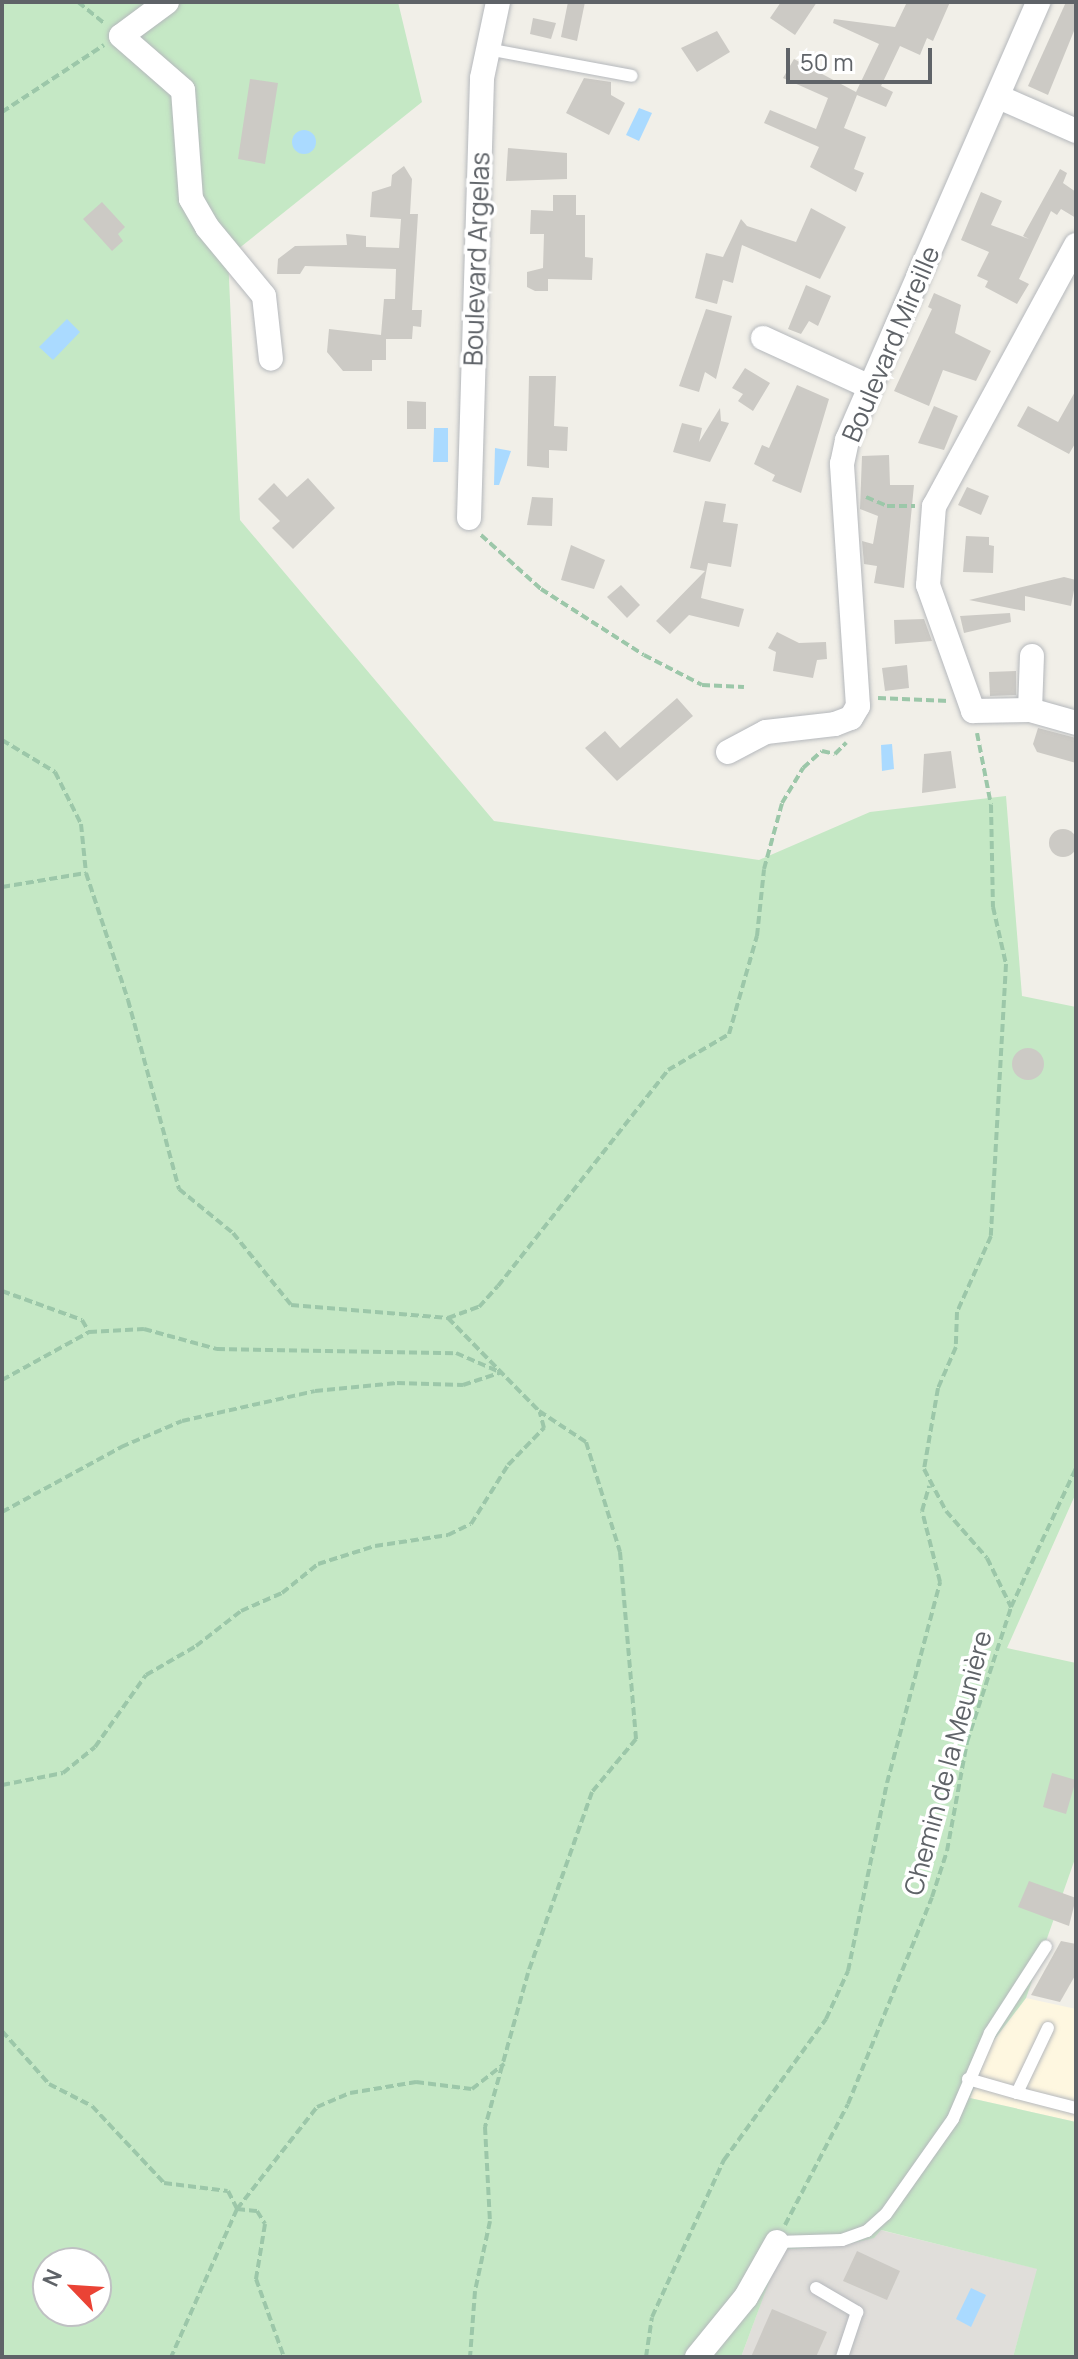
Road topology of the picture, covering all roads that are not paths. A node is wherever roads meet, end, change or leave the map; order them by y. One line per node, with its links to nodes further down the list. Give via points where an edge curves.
1 (167, 2): 10 (street, via 121,36 183,90 191,199 207,227 264,296)
2 (498, 2): 4 (street, Boulevard Argelas)
3 (1038, 2): 6 (street, Boulevard Mireille)
4 (487, 49): 5 (lane); 12 (street, Boulevard Argelas)
5 (632, 76)
6 (999, 97): 7 (street); 11 (street, Boulevard Mireille)
7 (1076, 131)
8 (1076, 245): 14 (street, via 934,506 928,585 973,711)
9 (763, 338): 11 (street)
10 (271, 359)
11 (870, 387): 16 (street, Boulevard Mireille, via 842,464 854,707 766,732)
12 (469, 518)
13 (1032, 656): 14 (street)
14 (1030, 710): 15 (street)
15 (1076, 723)
16 (728, 752)
17 (1046, 1946): 19 (lane, via 990,2033)
18 (1048, 2028): 20 (lane)
19 (968, 2079): 20 (lane); 22 (lane, via 935,2147 886,2214 867,2231 842,2240)
20 (1017, 2093): 21 (lane)
21 (1076, 2108)
22 (777, 2242): 24 (street, via 746,2297)
23 (816, 2288): 25 (lane, via 857,2312)
24 (697, 2357)
25 (842, 2357)

